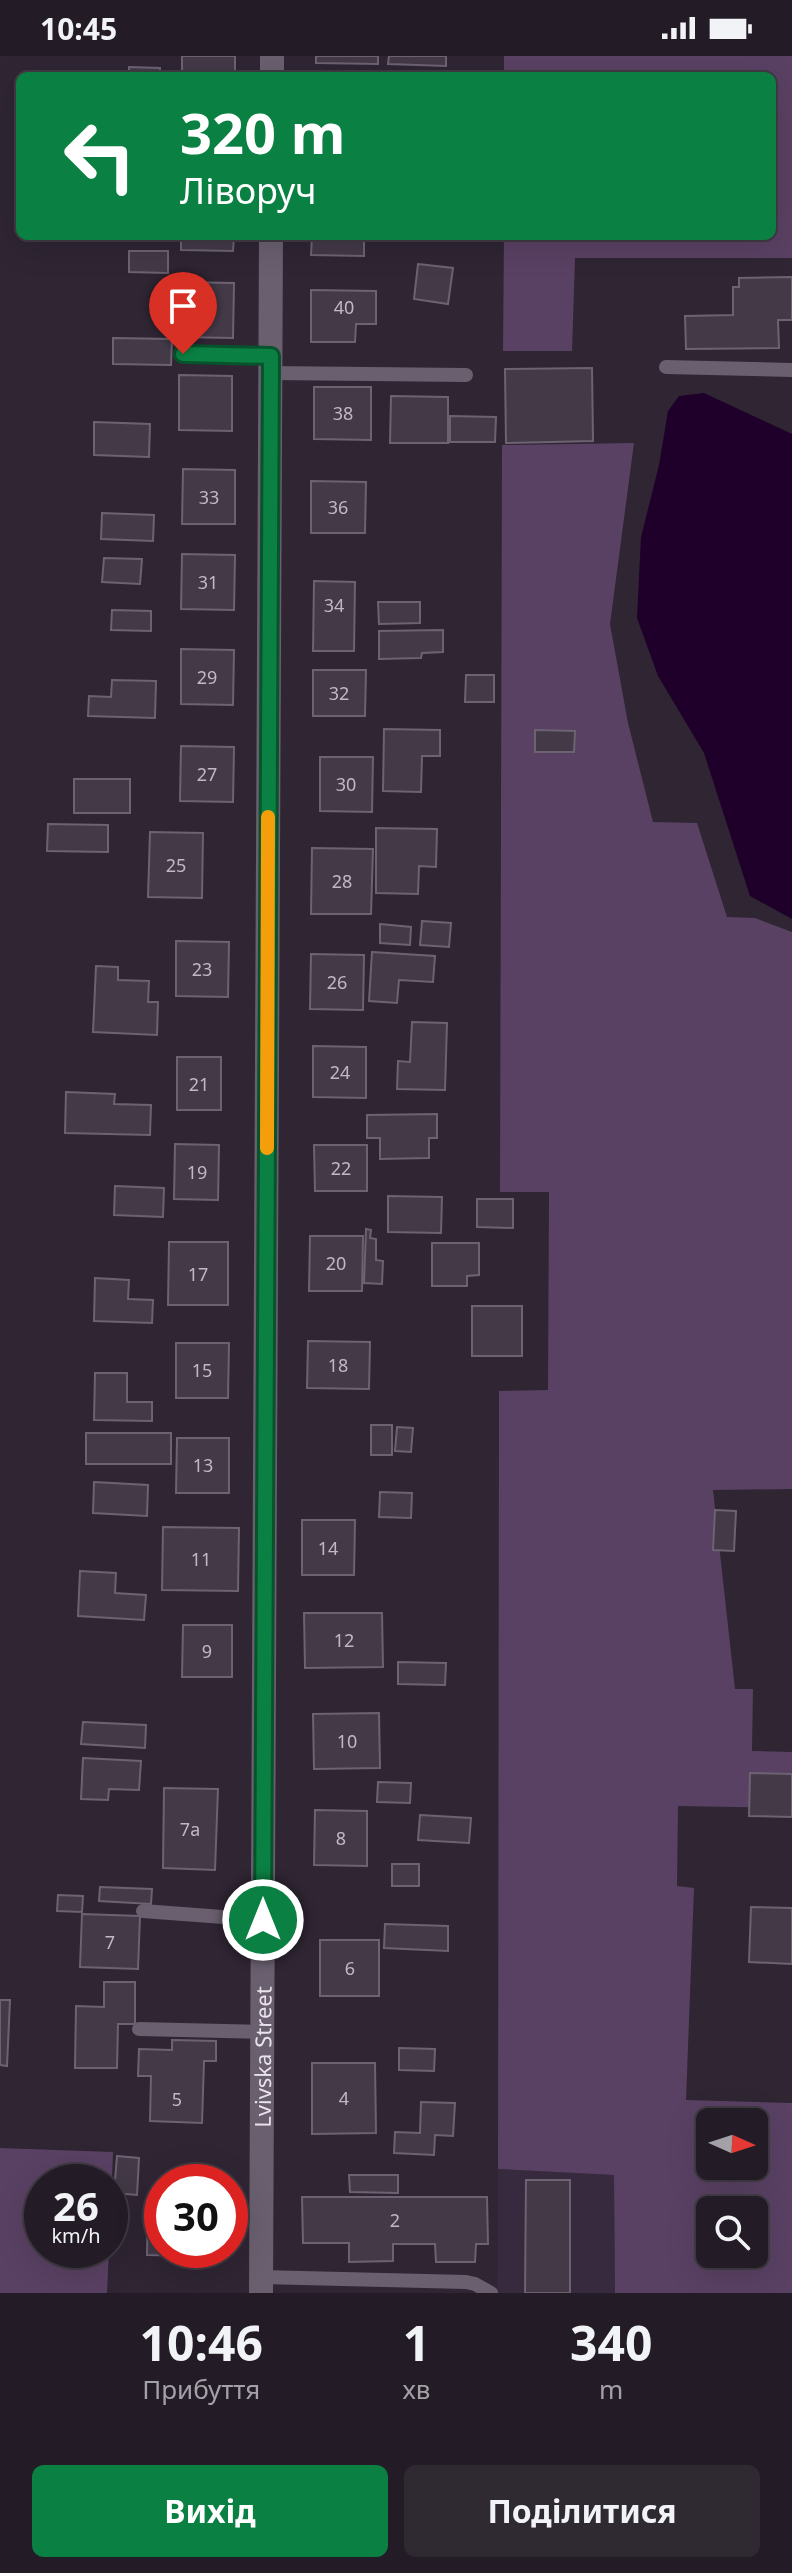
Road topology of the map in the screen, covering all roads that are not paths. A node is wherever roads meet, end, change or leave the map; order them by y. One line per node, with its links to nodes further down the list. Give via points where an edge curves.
1 (271, 240): 3 (street, Lvivska Street)
2 (183, 354): 3 (lane)
3 (270, 364): 6 (lane); 8 (street, Lvivska Street)
4 (666, 367): 5 (lane)
5 (792, 370)
6 (466, 375)
7 (143, 1911): 8 (lane)
8 (263, 1920): 10 (street, Lvivska Street)
9 (139, 2029): 10 (lane)
10 (263, 2032): 11 (street, Lvivska Street)
11 (261, 2285): 12 (lane, via 466,2282)
12 (491, 2293)

